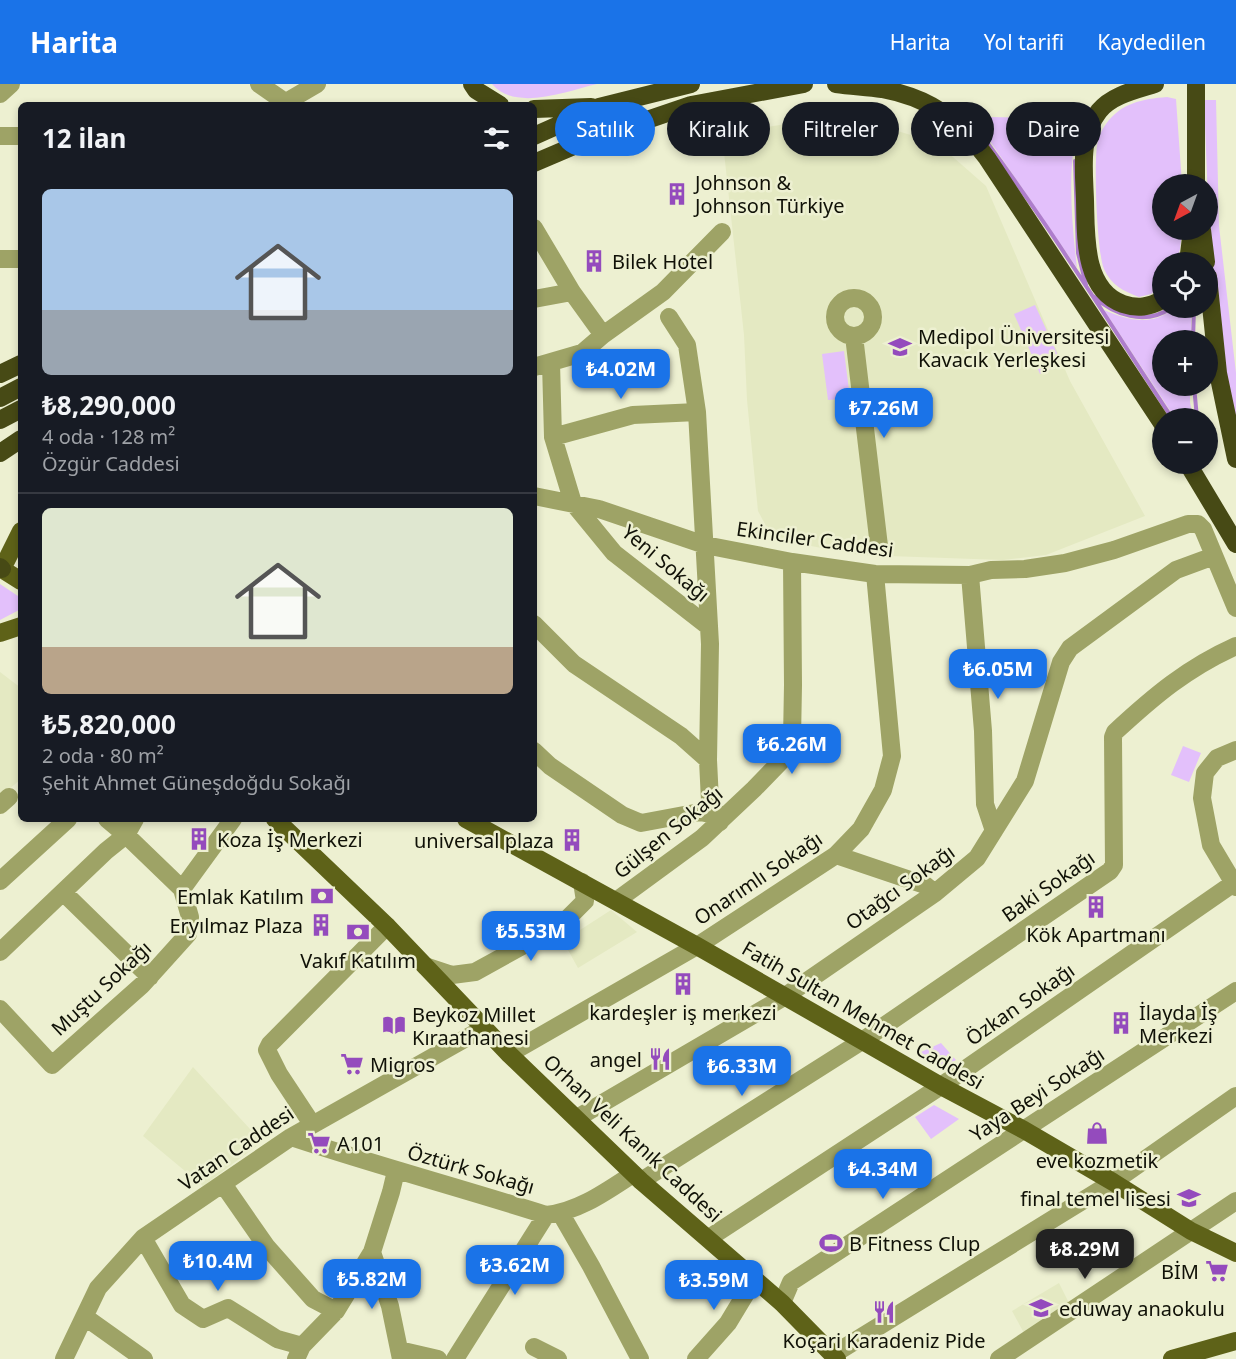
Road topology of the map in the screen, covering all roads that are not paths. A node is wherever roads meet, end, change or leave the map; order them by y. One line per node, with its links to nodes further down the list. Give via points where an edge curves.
1 (11, 84): 10 (street)
2 (259, 84): 11 (street)
3 (317, 84): 12 (street)
4 (470, 84): 13 (highway); 14 (highway)
5 (691, 84): 15 (highway)
6 (804, 84): 22 (highway, via 691,105 588,140)
7 (836, 84): 40 (highway, via 879,89 924,101 964,130)
8 (1155, 84): 30 (highway, via 1112,99 1097,113 1085,149 1085,223 1094,276 1103,292 1117,302 1134,308)
9 (1196, 84): 23 (highway)
10 (0, 94)
11 (281, 102)
12 (286, 102)
13 (475, 102)
14 (495, 102)
15 (619, 102)
16 (555, 108): 17 (highway)
17 (537, 109)
18 (555, 127): 19 (highway)
19 (537, 135)
20 (0, 136): 21 (street)
21 (18, 136)
22 (537, 162)
23 (1197, 174)
24 (722, 232): 33 (street, via 663,292)
25 (537, 233): 28 (street)
26 (0, 259): 27 (street)
27 (18, 259)
28 (572, 292): 29 (street); 33 (street)
29 (537, 298)
30 (1152, 305)
31 (669, 316): 42 (street, via 687,345)
32 (1212, 318): 47 (highway, via 1218,373)
33 (603, 335): 36 (street, via 582,353)
34 (854, 336): 54 (street)
35 (18, 365): 37 (highway)
36 (543, 365): 44 (street)
37 (0, 374)
38 (18, 389): 39 (highway)
39 (0, 398)
40 (1152, 408)
41 (18, 411): 43 (highway)
42 (697, 412): 44 (street, via 633,415); 53 (street)
43 (0, 420)
44 (553, 437): 50 (street)
45 (18, 441): 46 (highway)
46 (1, 451)
47 (1236, 459)
48 (1194, 474): 52 (highway)
49 (537, 497): 50 (street, Ekinciler Caddesi)
50 (573, 503): 53 (street, Ekinciler Caddesi, via 599,508); 64 (street, Yeni Sokağı, via 614,553)
51 (18, 537): 57 (main road)
52 (1236, 544)
53 (705, 545): 56 (street, Ekinciler Caddesi); 64 (street)
54 (879, 546)
55 (1214, 556): 59 (street, Ekinciler Caddesi, via 1203,529 1198,524 1188,524 1065,563); 61 (street); 77 (street, Otağcı Sokağı, via 1176,570 1070,648 1061,662 1025,781)
56 (792, 562): 58 (street, Ekinciler Caddesi); 75 (street, Gülşen Sokağı, via 792,739 788,753)
57 (1, 568): 60 (main road)
58 (875, 574): 59 (street, Ekinciler Caddesi); 78 (street, Onarımlı Sokağı, via 892,756 883,790 872,810 861,829)
59 (970, 574): 77 (street, via 985,804)
60 (18, 579)
61 (1236, 608)
62 (18, 627): 65 (main road)
63 (537, 627): 69 (street, via 574,664 681,736)
64 (709, 627): 69 (street)
65 (0, 633)
66 (1236, 646): 95 (street, Baki Sokağı, via 1179,677 1115,732 1114,866 1110,871)
67 (1236, 750): 81 (street, via 1217,758 1205,773 1202,798 1211,845)
68 (537, 754): 75 (street, via 549,766 641,823 700,812)
69 (708, 760): 75 (street, via 710,801)
70 (65, 822): 79 (street)
71 (116, 822): 76 (street)
72 (231, 822): 82 (street)
73 (278, 822): 86 (main road, Orhan Veli Kanık Caddesi)
74 (472, 822): 80 (main road, Fatih Sultan Mehmet Caddesi)
75 (720, 822): 85 (street, Gülşen Sokağı)
76 (130, 827): 82 (street); 83 (street)
77 (994, 831): 84 (street, Otağcı Sokağı, via 977,858)
78 (836, 855): 84 (street, via 925,885); 87 (street, Onarımlı Sokağı)
79 (0, 881)
80 (582, 882): 85 (main road, Fatih Sultan Mehmet Caddesi); 89 (street, via 585,902 562,924 476,972 452,975)
81 (1235, 884): 97 (street, Özkan Sokağı)
82 (182, 889): 90 (street, Muştu Sokağı, via 190,917 188,934)
83 (63, 892): 88 (street); 90 (street)
84 (935, 892): 92 (street, Otağcı Sokağı)
85 (616, 901): 87 (main road, Fatih Sultan Mehmet Caddesi)
86 (387, 926): 89 (main road, Orhan Veli Kanık Caddesi); 100 (street, via 267,1050 279,1074)
87 (697, 945): 92 (main road, Fatih Sultan Mehmet Caddesi); 96 (street, Onarımlı Sokağı)
88 (0, 952)
89 (425, 966): 94 (main road, Orhan Veli Kanık Caddesi)
90 (150, 977): 93 (street, Muştu Sokağı, via 52,1065)
91 (1236, 991): 101 (street, Yaya Beyi Sokağı)
92 (784, 997): 95 (main road, Fatih Sultan Mehmet Caddesi); 99 (street, Otağcı Sokağı)
93 (0, 1009)
94 (484, 1028): 96 (main road, Orhan Veli Kanık Caddesi); 100 (street, Vatan Caddesi)
95 (862, 1041): 97 (main road, Fatih Sultan Mehmet Caddesi); 105 (street)
96 (509, 1054): 99 (main road, Orhan Veli Kanık Caddesi)
97 (941, 1086): 101 (main road, Fatih Sultan Mehmet Caddesi); 112 (street, Özkan Sokağı)
98 (1236, 1096): 106 (street)
99 (576, 1118): 105 (main road, Orhan Veli Kanık Caddesi)
100 (320, 1120): 102 (street, Vatan Caddesi); 103 (street)
101 (1024, 1130): 106 (main road, Fatih Sultan Mehmet Caddesi); 116 (street, Yaya Beyi Sokağı, via 790,1282)
102 (291, 1137): 103 (street, Öztürk Sokağı); 107 (street, Vatan Caddesi)
103 (344, 1155): 104 (street, Öztürk Sokağı)
104 (396, 1170): 109 (street, Öztürk Sokağı); 113 (street)
105 (637, 1177): 109 (street, via 586,1203); 112 (main road, Orhan Veli Kanık Caddesi)
106 (1113, 1182): 110 (main road, Fatih Sultan Mehmet Caddesi); 123 (street)
107 (223, 1184): 111 (street, Vatan Caddesi); 117 (street, via 266,1246 313,1299)
108 (1236, 1201): 110 (street)
109 (553, 1214): 128 (street); 130 (street, via 591,1266)
110 (1191, 1231): 114 (main road, Fatih Sultan Mehmet Caddesi); 132 (street)
111 (143, 1238): 118 (street, Vatan Caddesi, via 98,1288); 121 (street, via 183,1305 203,1319 228,1308)
112 (708, 1238): 115 (main road, Orhan Veli Kanık Caddesi)
113 (372, 1252): 117 (street); 122 (street, via 390,1306)
114 (1236, 1253)
115 (754, 1280): 116 (main road, Orhan Veli Kanık Caddesi); 131 (street, via 728,1323)
116 (782, 1303): 123 (main road, Orhan Veli Kanık Caddesi)
117 (336, 1311): 121 (street)
118 (85, 1317): 125 (street, Vatan Caddesi); 126 (street)
119 (1236, 1341): 124 (main road)
120 (534, 1347): 129 (street)
121 (299, 1353)
122 (400, 1354): 127 (street)
123 (836, 1357)
124 (1175, 1358)
125 (64, 1359)
126 (144, 1359)
127 (438, 1359)
128 (455, 1359)
129 (558, 1359)
130 (640, 1359)
131 (696, 1359)
132 (999, 1359)

